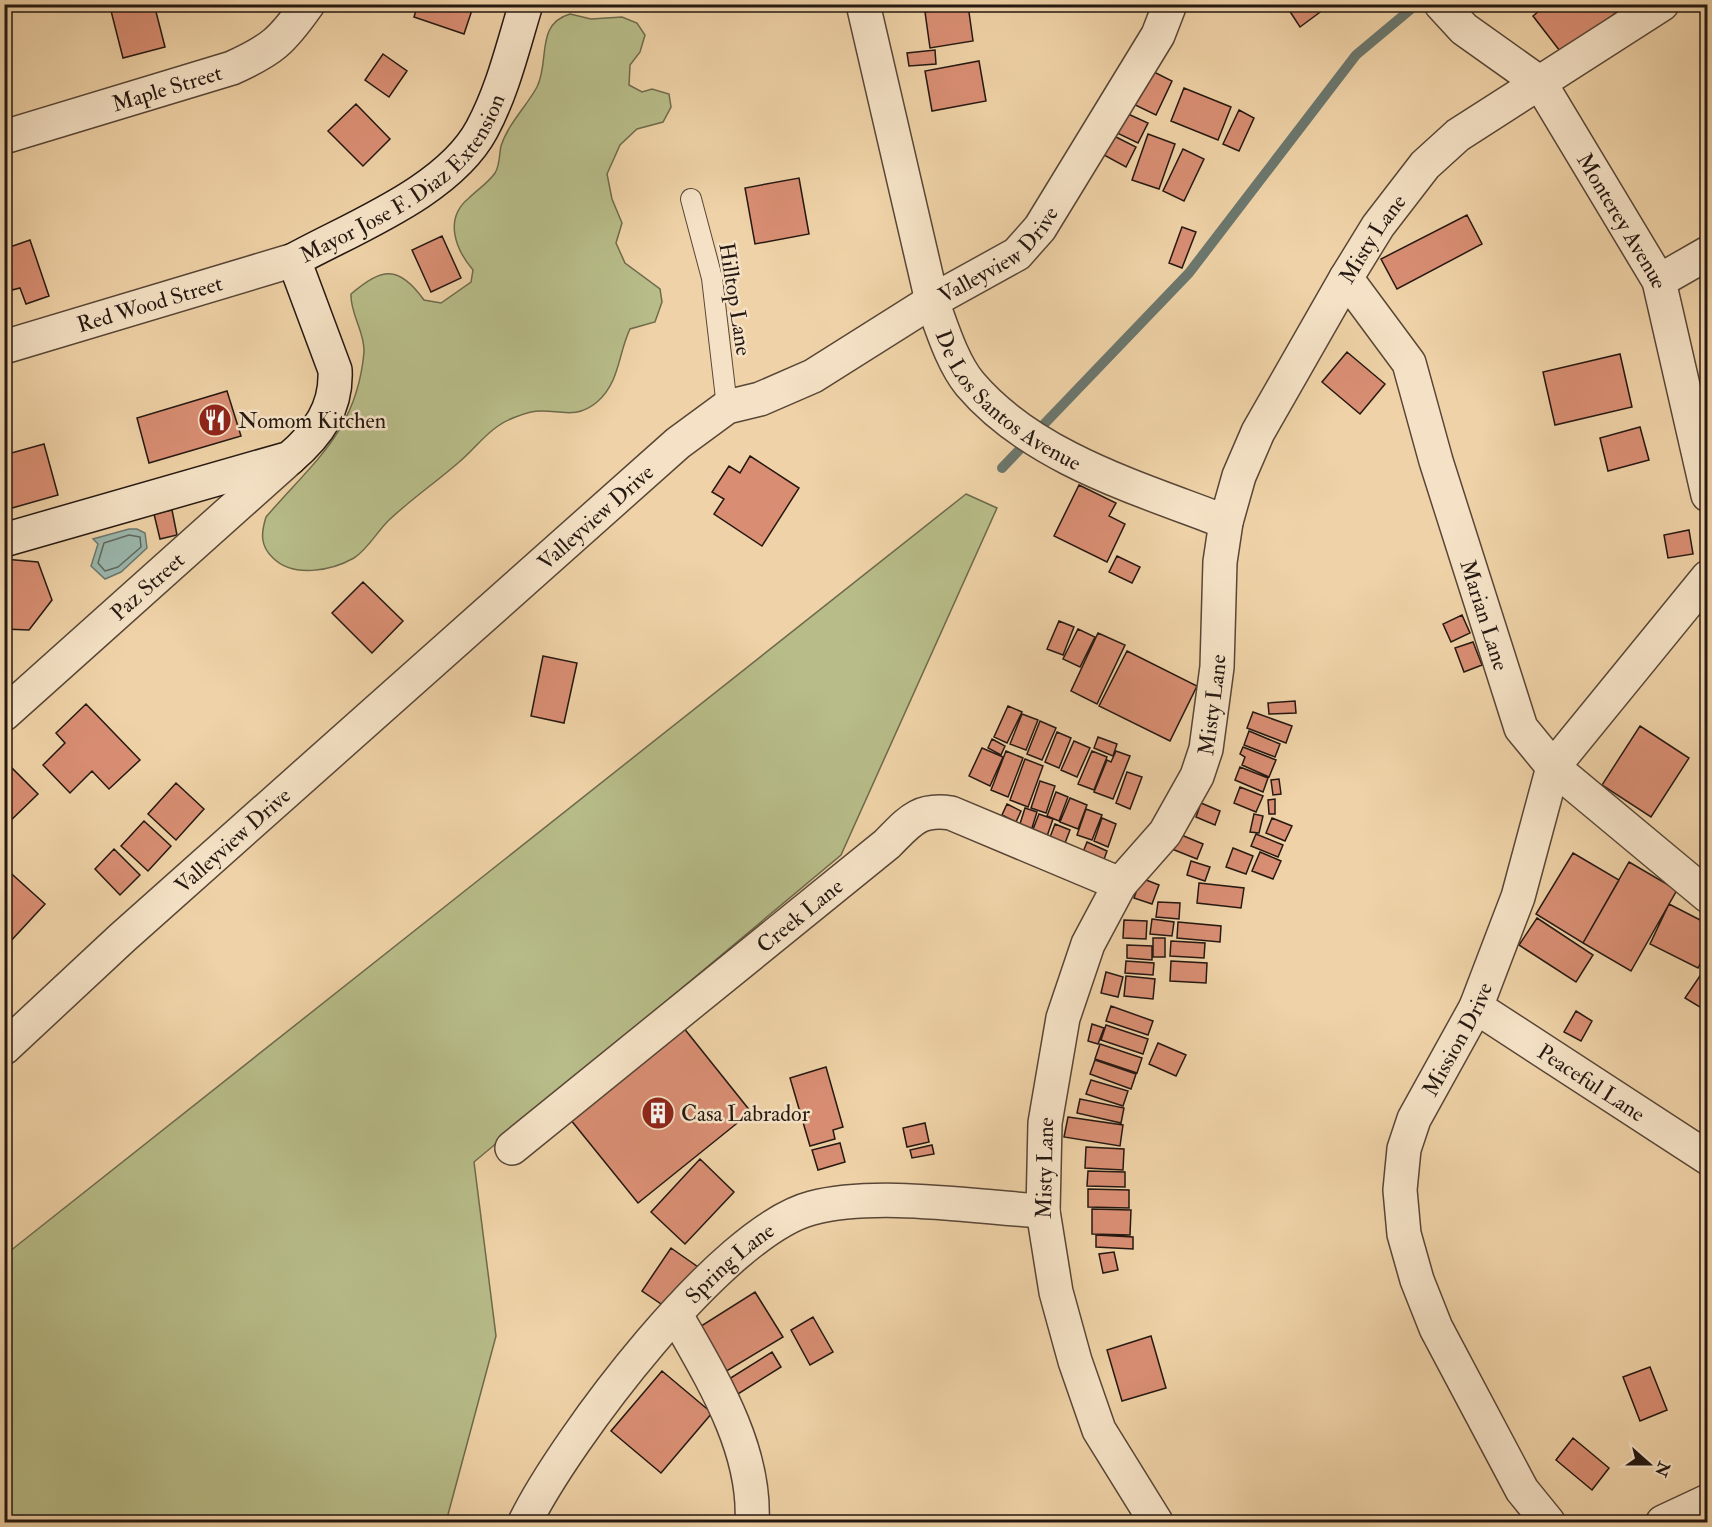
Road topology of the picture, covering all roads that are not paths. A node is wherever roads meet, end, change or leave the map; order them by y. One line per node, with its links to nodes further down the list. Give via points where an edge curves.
1 (308, 4): 8 (street, Maple Street, via 284,38 232,68)
2 (526, 4): 11 (street, Mayor Jose F. Diaz Extension, via 494,104 465,154 418,193)
3 (863, 4): 14 (street, De Los Santos Avenue)
4 (1170, 4): 14 (street, Valleyview Drive, via 1158,35 1029,244)
5 (1441, 4): 7 (street, Monterey Avenue, via 1464,29)
6 (1662, 4): 7 (street, Misty Lane)
7 (1540, 83): 12 (street, Misty Lane, via 1458,135 1425,165 1378,226); 13 (street, Monterey Avenue)
8 (4, 137)
9 (691, 199): 16 (lane, Hilltop Lane, via 712,278)
10 (1707, 253): 13 (street)
11 (294, 260): 15 (street, Red Wood Street); 17 (street, Mayor Jose F. Diaz Extension, via 331,356 336,386 322,426)
12 (1346, 278): 19 (street, Misty Lane, via 1258,432 1239,476); 23 (street, Marian Lane, via 1409,363 1521,728)
13 (1659, 281): 18 (street, Monterey Avenue)
14 (932, 301): 16 (street, Valleyview Drive, via 813,376 760,399); 19 (street, De Los Santos Avenue, via 969,382 1001,416 1056,451)
15 (4, 347)
16 (727, 407): 27 (street, Valleyview Drive, via 678,443 122,938)
17 (290, 458): 20 (street, Mayor Jose F. Diaz Extension); 22 (street, Paz Street)
18 (1707, 495)
19 (1226, 522): 24 (street, Misty Lane, via 1220,562 1217,667 1206,749 1197,776 1165,833)
20 (4, 540)
21 (1707, 577): 23 (street, Mission Drive)
22 (7, 704)
23 (1553, 767): 25 (street, Marian Lane); 26 (street, Mission Drive, via 1518,897)
24 (1120, 884): 28 (street, Creek Lane, via 951,813 923,813); 30 (street, Misty Lane, via 1088,944 1063,1018 1044,1123)
25 (1707, 896)
26 (1476, 1007): 29 (street, Peaceful Lane); 36 (street, Mission Drive, via 1414,1119 1404,1149 1400,1190 1404,1234 1436,1328 1522,1490)
27 (4, 1048)
28 (512, 1148)
29 (1707, 1158)
30 (1044, 1211): 31 (street, Spring Lane, via 877,1200 812,1208 787,1217 723,1265); 35 (street, Misty Lane, via 1056,1292 1099,1430)
31 (676, 1315): 33 (street, Spring Lane, via 609,1393 542,1490); 34 (street, via 724,1401 742,1452)
32 (1707, 1501): 37 (street)
33 (525, 1522)
34 (752, 1522)
35 (1156, 1522)
36 (1548, 1522)
37 (1663, 1522)

